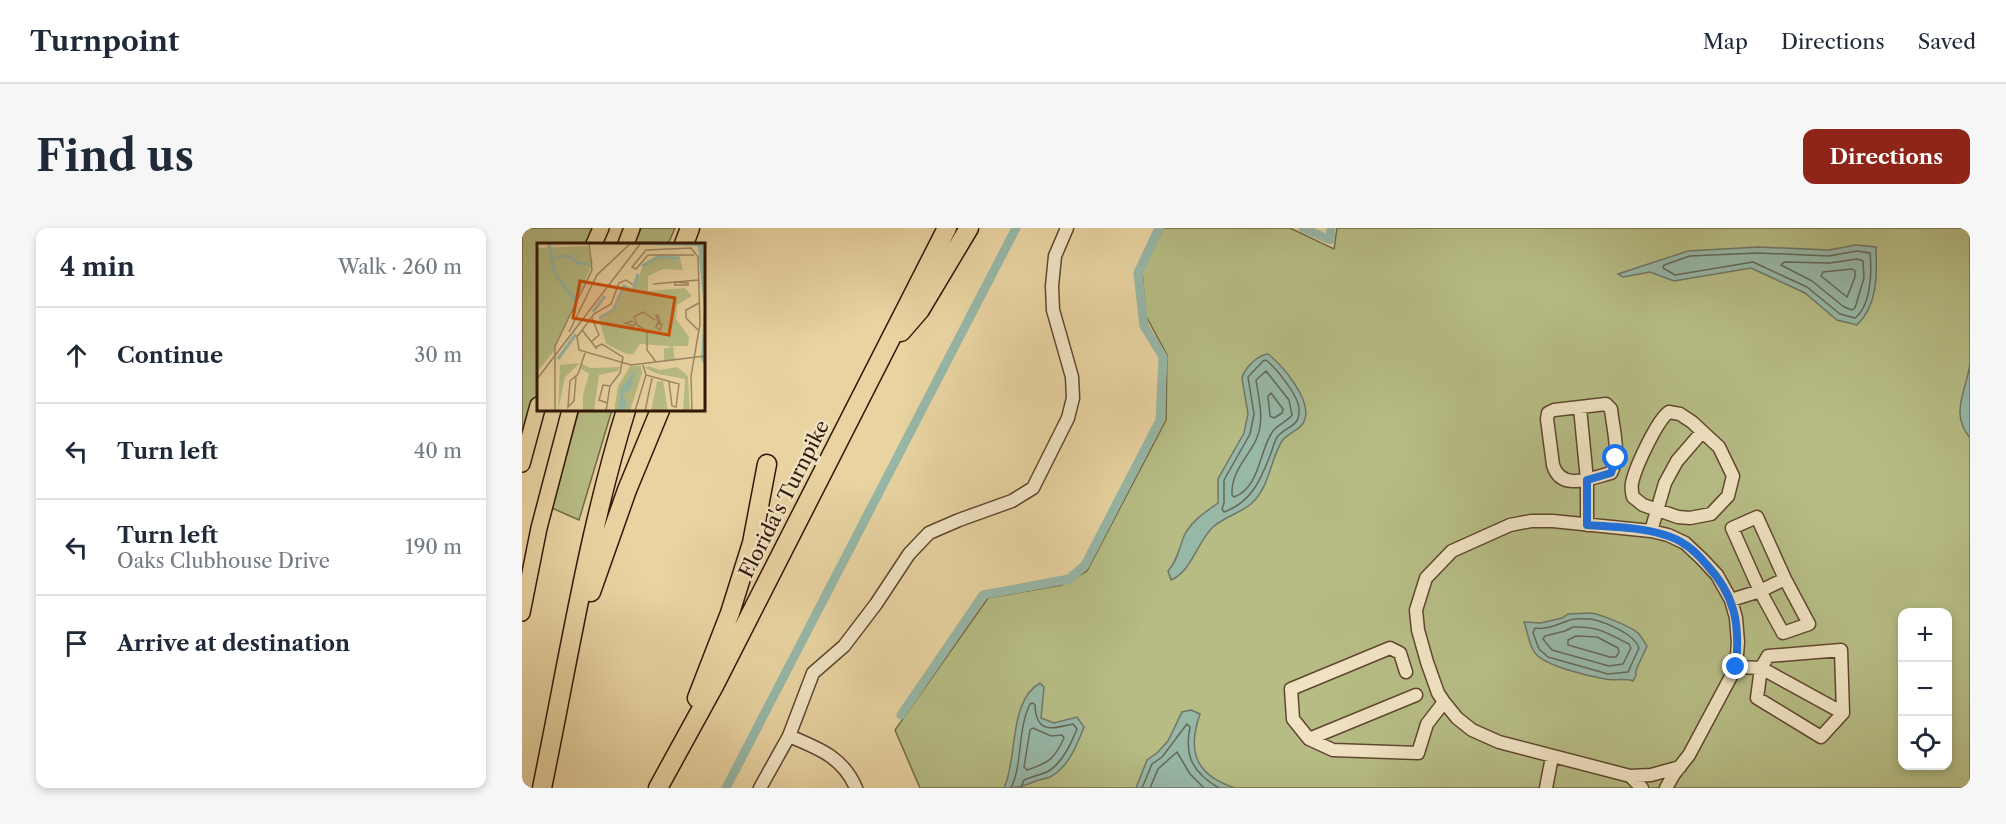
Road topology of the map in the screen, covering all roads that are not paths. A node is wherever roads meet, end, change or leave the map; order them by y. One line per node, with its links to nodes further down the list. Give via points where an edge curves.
1 (601, 228): 7 (main road)
2 (632, 228): 8 (main road)
3 (690, 228): 9 (highway)
4 (947, 228): 10 (highway, Florida's Turnpike)
5 (969, 228): 10 (highway, via 920,310)
6 (1067, 228): 34 (street, via 1055,256 1052,286 1053,310 1067,353 1073,398 1068,418 1033,488 1012,501 929,533 909,554 844,646 813,673)
7 (594, 243)
8 (626, 243)
9 (684, 243)
10 (884, 352): 36 (highway, Florida's Turnpike)
11 (1580, 408): 19 (street); 19 (street, via 1610,406 1616,450 1611,473); 19 (street, via 1554,410 1547,419 1555,472 1568,481)
12 (537, 409): 17 (main road)
13 (570, 411): 26 (main road, via 539,528)
14 (626, 411): 27 (highway, via 611,458)
15 (660, 411): 27 (highway)
16 (1702, 432): 20 (street, via 1677,461); 20 (street, via 1719,447 1733,476 1728,496 1711,514 1683,517); 20 (street, via 1680,414 1669,412 1662,419 1632,484 1634,498)
17 (522, 464)
18 (767, 464): 36 (highway, via 752,543)
19 (1587, 480): 21 (street)
20 (1657, 509): 22 (street)
21 (1587, 525): 22 (street); 32 (street, via 1531,521 1510,525 1452,551 1426,578 1416,610 1418,630)
22 (1651, 531): 25 (street, via 1685,543 1717,575)
23 (1785, 579): 24 (street); 24 (street, via 1809,624 1783,633); 24 (street, via 1757,517 1732,528)
24 (1760, 591): 25 (street)
25 (1731, 600): 28 (street, via 1738,642)
26 (522, 613)
27 (573, 631): 40 (highway)
28 (1736, 667): 29 (street); 38 (street)
29 (1761, 668): 33 (street); 33 (street, via 1757,699 1821,737); 33 (street, via 1768,656 1841,650)
30 (1406, 672): 35 (street, via 1400,653 1390,648 1291,689 1293,719)
31 (1416, 695): 35 (street)
32 (1444, 702): 35 (street, via 1427,724 1418,753 1333,750); 37 (street, via 1472,730)
33 (1843, 713)
34 (789, 736): 42 (street); 43 (street, via 838,760)
35 (1309, 739)
36 (683, 740): 41 (highway, Florida's Turnpike)
37 (1552, 757): 39 (street); 44 (street)
38 (1680, 767): 39 (street); 46 (street)
39 (1630, 776): 45 (street)
40 (542, 788)
41 (658, 788)
42 (760, 788)
43 (856, 788)
44 (1546, 788)
45 (1642, 788)
46 (1666, 788)

